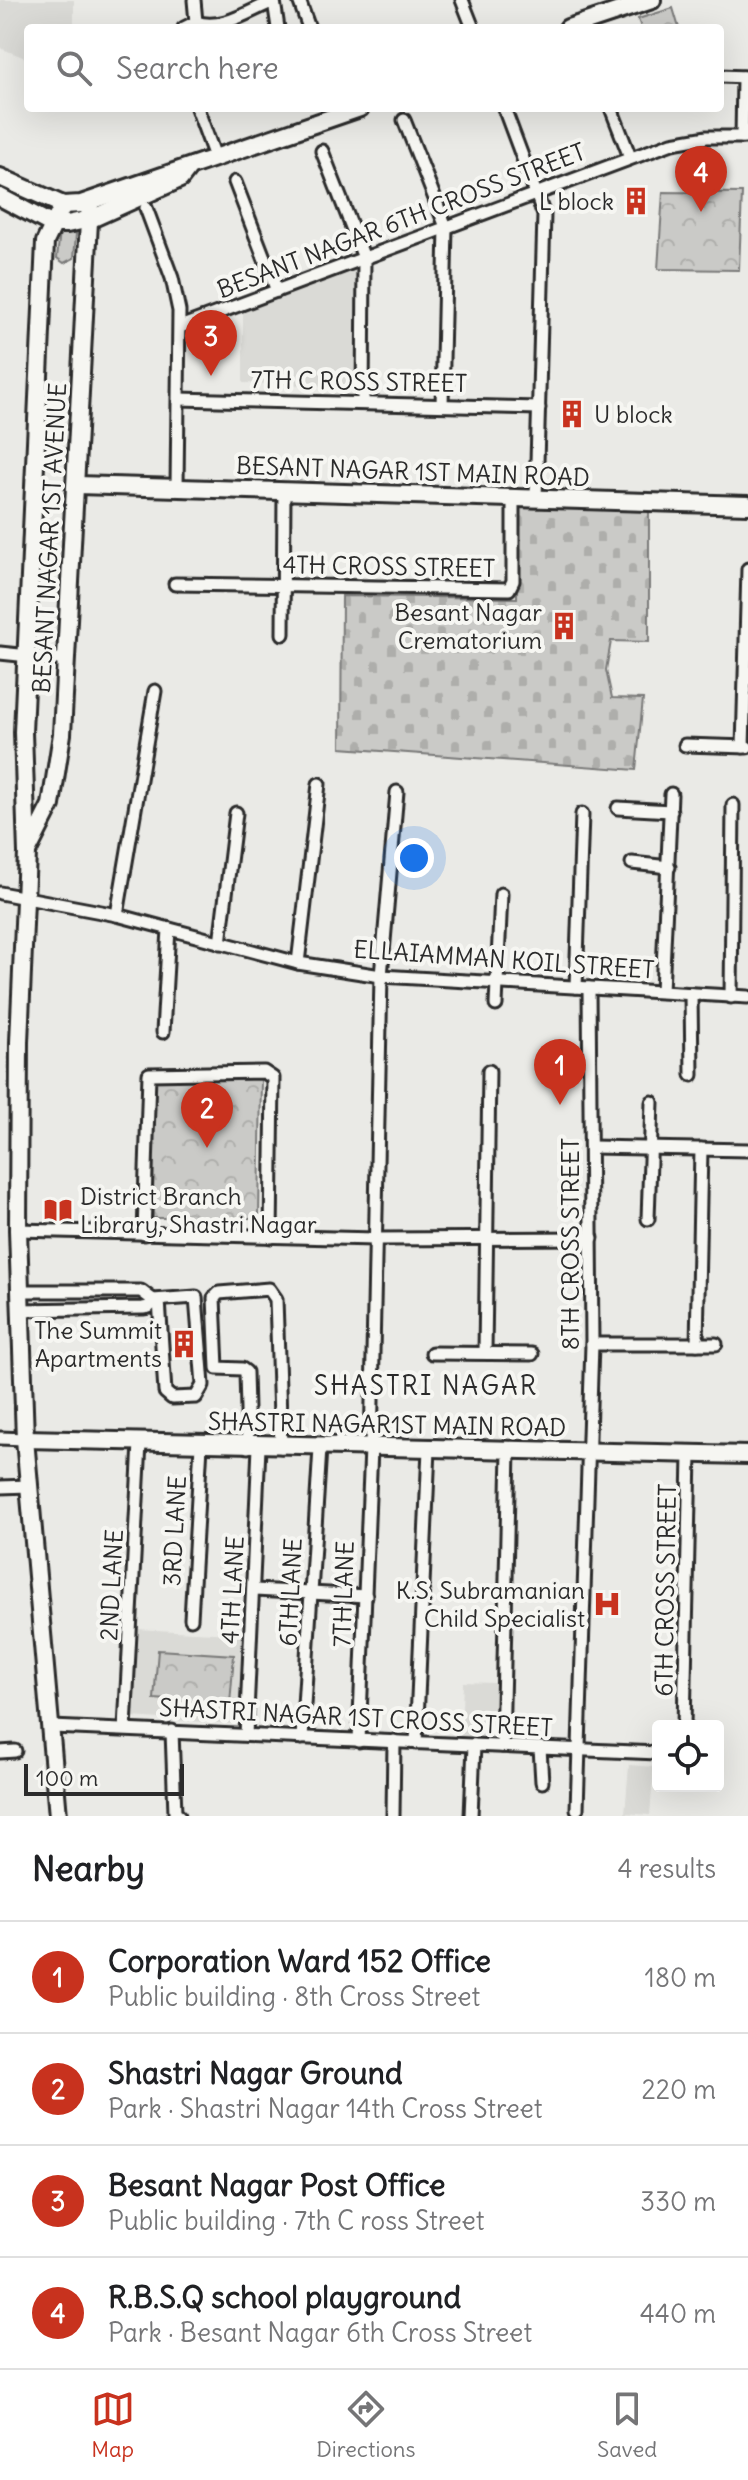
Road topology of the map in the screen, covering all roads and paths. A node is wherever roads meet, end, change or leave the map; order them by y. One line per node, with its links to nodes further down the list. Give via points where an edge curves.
1 (194, 0): 6 (street)
2 (299, 0): 9 (street)
3 (462, 0): 10 (street)
4 (652, 0): 11 (street)
5 (273, 1): 7 (street); 8 (street)
6 (190, 24)
7 (220, 24)
8 (277, 24)
9 (308, 24)
10 (471, 24)
11 (580, 24)
12 (724, 76): 13 (street)
13 (745, 77): 19 (street)
14 (199, 112): 20 (street)
15 (338, 112): 20 (street)
16 (506, 112): 25 (street)
17 (613, 112): 22 (street)
18 (404, 120): 31 (street)
19 (745, 137): 22 (street, BESANT NAGAR 6TH CROSS STREET, via 691,139)
20 (213, 150): 28 (street, via 180,179)
21 (322, 151): 32 (street)
22 (630, 157): 25 (street, BESANT NAGAR 6TH CROSS STREET)
23 (0, 177): 27 (street)
24 (235, 182): 33 (street)
25 (538, 192): 31 (street, BESANT NAGAR 6TH CROSS STREET); 38 (street, via 544,215)
26 (0, 197): 30 (street)
27 (63, 205): 28 (street); 30 (street)
28 (93, 207): 30 (street); 39 (street, BESANT NAGAR 1ST AVENUE)
29 (146, 208): 34 (street, via 172,278)
30 (51, 224): 50 (street, via 45,242)
31 (446, 227): 32 (street, BESANT NAGAR 6TH CROSS STREET); 37 (street)
32 (364, 258): 33 (street, BESANT NAGAR 6TH CROSS STREET); 36 (street)
33 (277, 291): 34 (street, BESANT NAGAR 6TH CROSS STREET)
34 (180, 327): 35 (street)
35 (179, 399): 36 (street, 7TH C ROSS STREET); 40 (street)
36 (363, 403): 37 (street, 7TH C ROSS STREET)
37 (442, 405): 38 (street, 7TH C ROSS STREET)
38 (539, 408): 43 (street)
39 (77, 485): 40 (street, BESANT NAGAR 1ST MAIN ROAD); 51 (street, BESANT NAGAR 1ST AVENUE)
40 (177, 487): 41 (street, BESANT NAGAR 1ST MAIN ROAD)
41 (284, 492): 42 (street, BESANT NAGAR 1ST MAIN ROAD); 47 (street)
42 (513, 498): 43 (street, BESANT NAGAR 1ST MAIN ROAD); 47 (street, 4TH CROSS STREET, via 509,589)
43 (536, 498): 44 (street, BESANT NAGAR 1ST MAIN ROAD)
44 (748, 505)
45 (748, 569): 54 (street)
46 (175, 584): 47 (street, 4TH CROSS STREET)
47 (284, 587): 48 (street)
48 (283, 634)
49 (0, 653): 50 (street)
50 (26, 657): 51 (street); 63 (street)
51 (67, 660): 63 (street, BESANT NAGAR 1ST AVENUE, via 51,805)
52 (155, 691): 69 (street)
53 (685, 745): 54 (street)
54 (745, 747)
55 (319, 784): 72 (street)
56 (397, 792): 73 (street, 7TH LANE)
57 (671, 794): 60 (street)
58 (733, 805): 79 (street)
59 (618, 808): 60 (street)
60 (671, 811): 65 (street)
61 (236, 813): 71 (street)
62 (582, 814): 75 (street)
63 (27, 853): 68 (street)
64 (632, 863): 65 (street)
65 (669, 867): 77 (street)
66 (0, 893): 68 (street, ELLAIAMMAN KOIL STREET)
67 (501, 894): 74 (street)
68 (26, 897): 69 (street, ELLAIAMMAN KOIL STREET); 91 (street)
69 (117, 915): 70 (street, ELLAIAMMAN KOIL STREET)
70 (169, 929): 71 (street, ELLAIAMMAN KOIL STREET); 82 (street)
71 (220, 943): 72 (street, ELLAIAMMAN KOIL STREET)
72 (298, 963): 73 (street, ELLAIAMMAN KOIL STREET)
73 (381, 976): 74 (street, ELLAIAMMAN KOIL STREET); 95 (street, 7TH LANE)
74 (496, 982): 75 (street, ELLAIAMMAN KOIL STREET); 81 (street)
75 (576, 987): 76 (street, ELLAIAMMAN KOIL STREET)
76 (589, 988): 77 (street, ELLAIAMMAN KOIL STREET); 86 (street, 8TH CROSS STREET)
77 (662, 991): 78 (street, ELLAIAMMAN KOIL STREET)
78 (691, 994): 79 (street, ELLAIAMMAN KOIL STREET); 84 (street)
79 (731, 997): 80 (street, ELLAIAMMAN KOIL STREET)
80 (748, 997)
81 (496, 1005)
82 (163, 1032)
83 (489, 1071): 96 (street)
84 (692, 1075)
85 (652, 1102): 87 (street)
86 (592, 1147): 87 (street); 94 (street, 8TH CROSS STREET)
87 (649, 1148): 88 (street); 90 (street)
88 (701, 1149): 89 (street); 101 (street)
89 (748, 1150)
90 (648, 1219)
91 (18, 1230): 92 (street); 97 (street)
92 (144, 1234): 93 (street); 93 (street, via 149,1074 272,1074)
93 (271, 1237): 95 (street)
94 (592, 1238): 96 (street); 100 (street, 8TH CROSS STREET)
95 (375, 1239): 96 (street); 113 (street, 7TH LANE)
96 (485, 1240): 103 (street)
97 (19, 1291): 98 (street, via 141,1291); 99 (street)
98 (156, 1300): 98 (street, via 197,1298 203,1385 196,1397 172,1398 165,1392); 99 (street, via 143,1308)
99 (19, 1310): 107 (street)
100 (592, 1344): 101 (street); 116 (street, 8TH CROSS STREET)
101 (697, 1344): 102 (street)
102 (716, 1344)
103 (485, 1352): 104 (street); 105 (street)
104 (432, 1353)
105 (532, 1354)
106 (0, 1438): 107 (street)
107 (25, 1439): 108 (street, SHASTRI NAGAR1ST MAIN ROAD); 119 (street)
108 (140, 1443): 109 (street, SHASTRI NAGAR1ST MAIN ROAD); 127 (street, 2ND LANE)
109 (201, 1445): 110 (street, SHASTRI NAGAR1ST MAIN ROAD); 124 (street, 3RD LANE)
110 (253, 1447): 111 (street, SHASTRI NAGAR1ST MAIN ROAD); 111 (street, 4TH LANE, via 246,1372 217,1368 214,1298 219,1293 269,1289 276,1299); 121 (street, 4TH LANE)
111 (281, 1447): 112 (street, SHASTRI NAGAR1ST MAIN ROAD)
112 (320, 1448): 113 (street, SHASTRI NAGAR1ST MAIN ROAD); 122 (street, 6TH LANE)
113 (371, 1448): 114 (street, SHASTRI NAGAR1ST MAIN ROAD); 123 (street, 7TH LANE)
114 (429, 1449): 115 (street, SHASTRI NAGAR1ST MAIN ROAD); 133 (street)
115 (509, 1451): 116 (street, SHASTRI NAGAR1ST MAIN ROAD); 135 (street)
116 (590, 1451): 117 (street, SHASTRI NAGAR1ST MAIN ROAD); 137 (street, 8TH CROSS STREET)
117 (690, 1455): 118 (street, SHASTRI NAGAR1ST MAIN ROAD); 125 (street, 6TH CROSS STREET)
118 (748, 1455)
119 (29, 1486): 120 (street); 126 (street)
120 (0, 1487)
121 (255, 1590): 122 (street); 129 (street, 4TH LANE)
122 (312, 1593): 123 (street); 130 (street, 6TH LANE)
123 (366, 1596): 131 (street, 7TH LANE)
124 (191, 1619)
125 (684, 1720)
126 (52, 1727): 127 (street, SHASTRI NAGAR 1ST CROSS STREET); 143 (street)
127 (125, 1728): 128 (street, SHASTRI NAGAR 1ST CROSS STREET)
128 (172, 1731): 129 (street, SHASTRI NAGAR 1ST CROSS STREET); 144 (street)
129 (246, 1735): 130 (street, SHASTRI NAGAR 1ST CROSS STREET)
130 (302, 1738): 131 (street, SHASTRI NAGAR 1ST CROSS STREET)
131 (359, 1741): 132 (street, SHASTRI NAGAR 1ST CROSS STREET)
132 (394, 1741): 133 (street, SHASTRI NAGAR 1ST CROSS STREET); 145 (street)
133 (416, 1743): 134 (street, SHASTRI NAGAR 1ST CROSS STREET)
134 (474, 1745): 135 (street, SHASTRI NAGAR 1ST CROSS STREET); 146 (street)
135 (502, 1746): 136 (street, SHASTRI NAGAR 1ST CROSS STREET)
136 (540, 1748): 137 (street, SHASTRI NAGAR 1ST CROSS STREET); 141 (street)
137 (580, 1750): 140 (street, SHASTRI NAGAR 1ST CROSS STREET); 142 (street, 8TH CROSS STREET)
138 (15, 1751): 139 (street)
139 (0, 1752)
140 (652, 1753)
141 (542, 1782)
142 (577, 1809)
143 (58, 1816)
144 (179, 1816)
145 (393, 1816)
146 (471, 1816)

